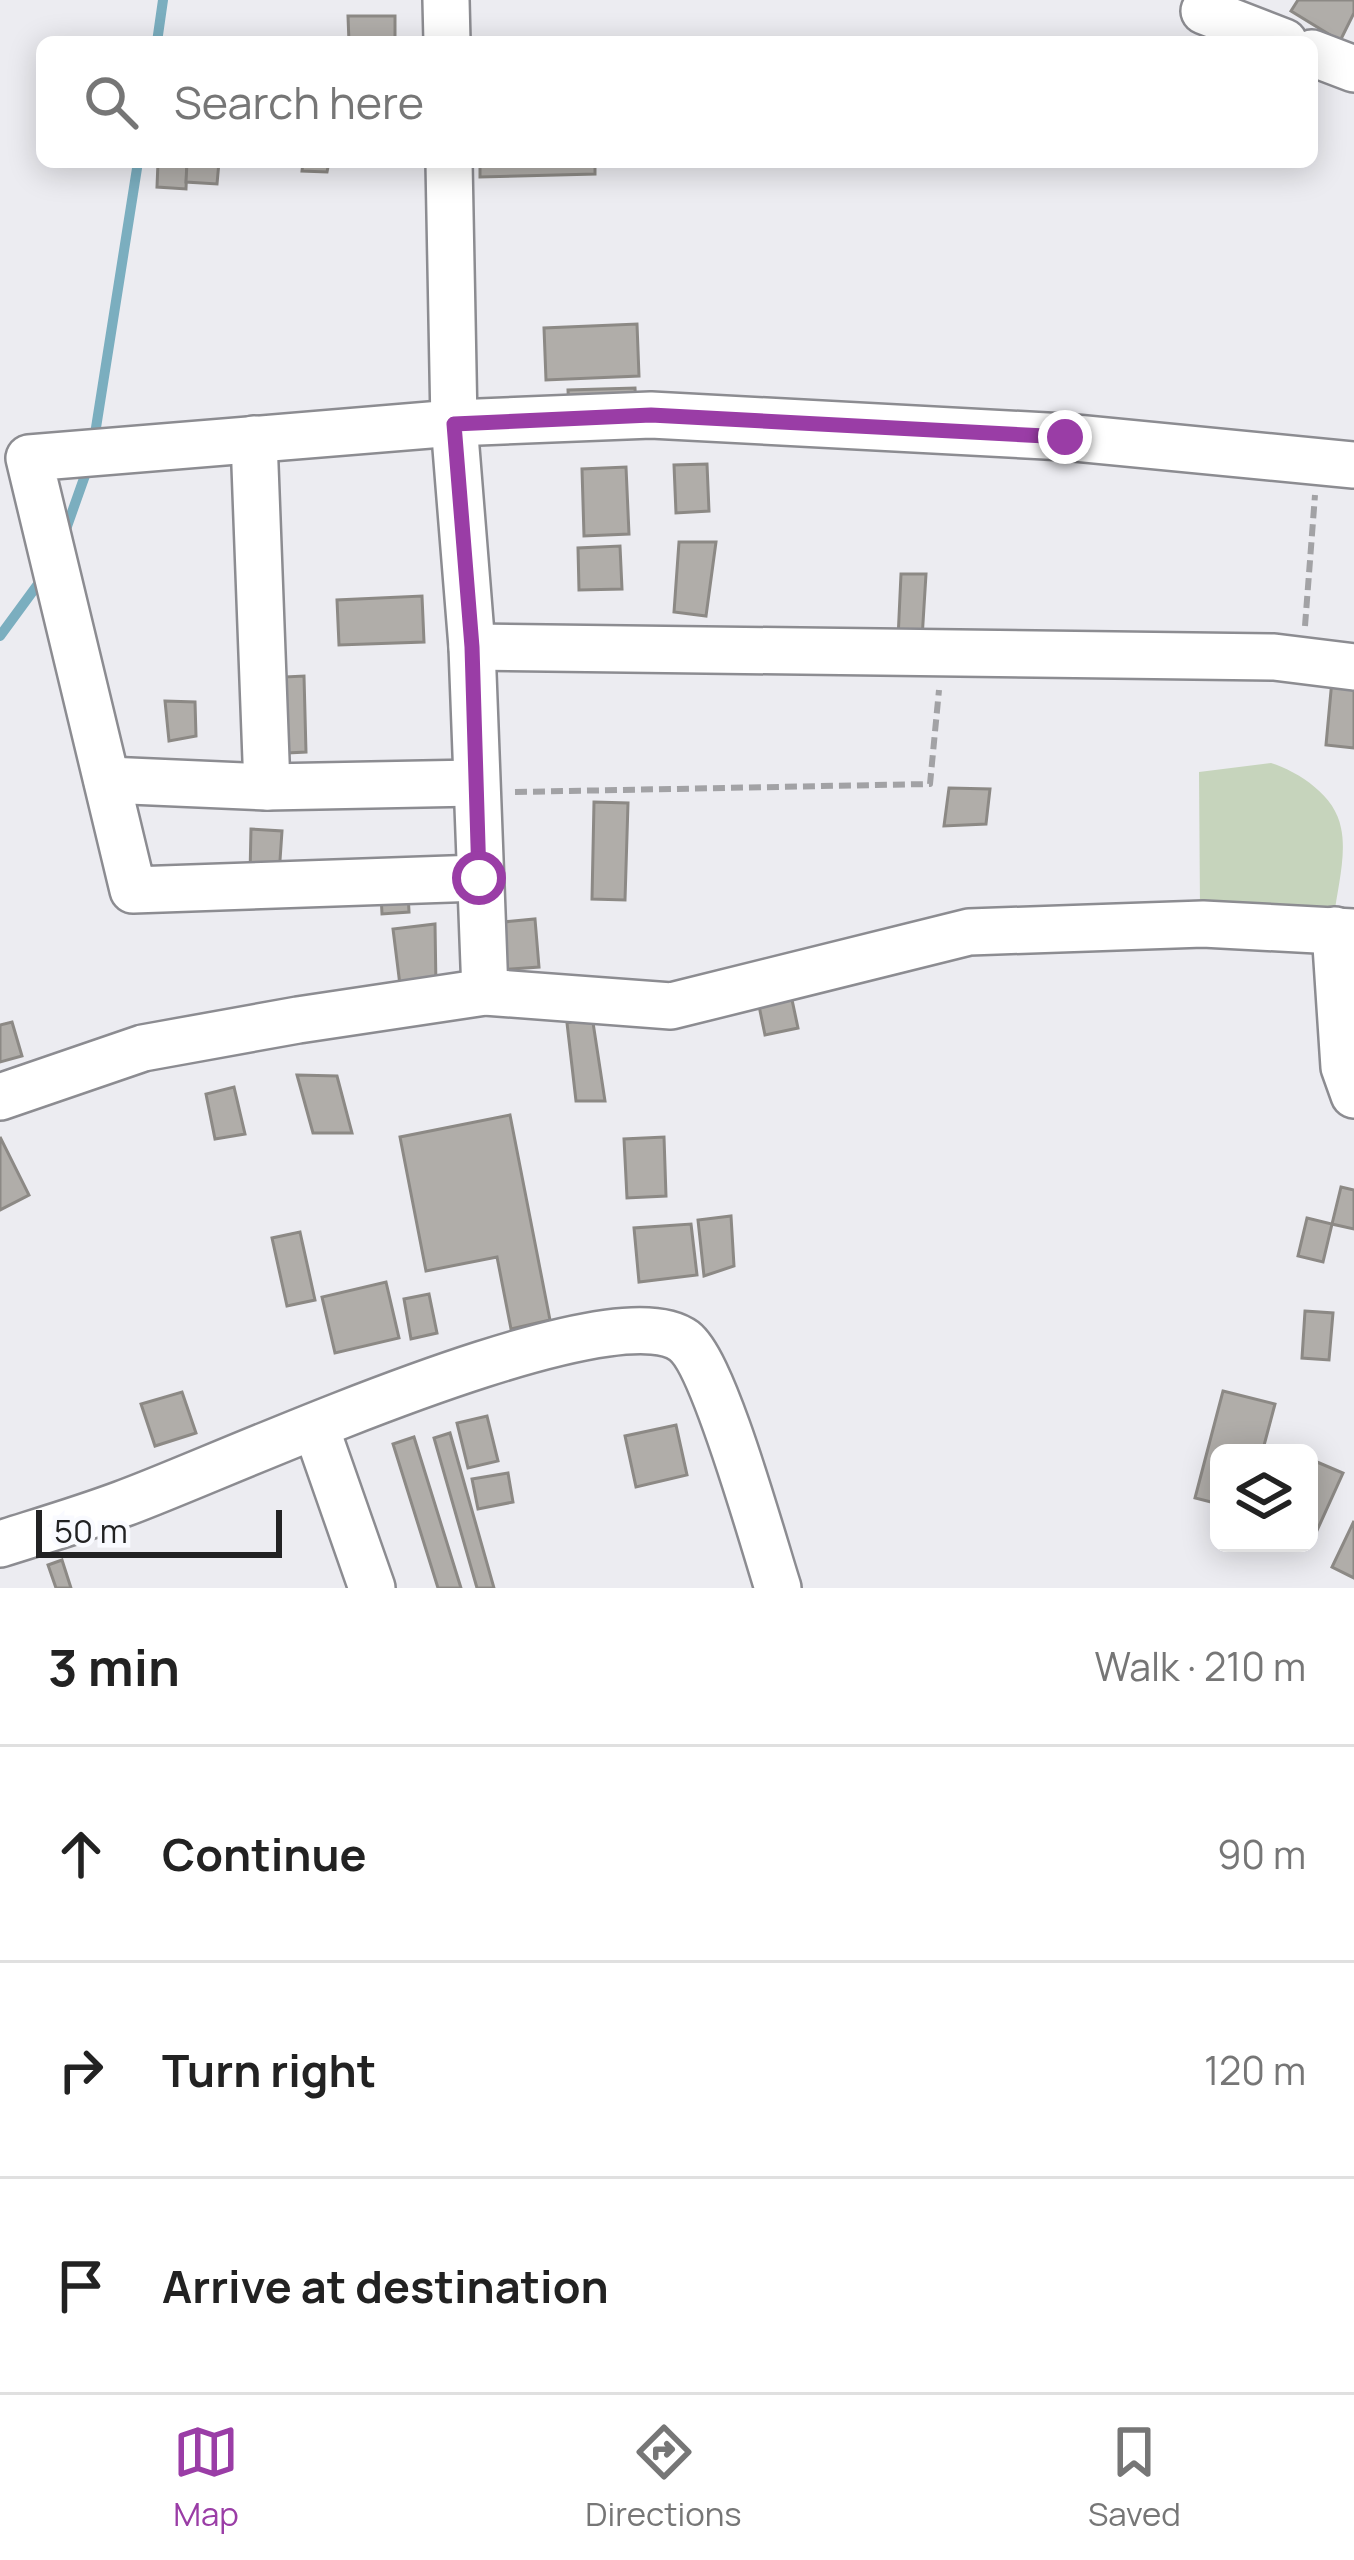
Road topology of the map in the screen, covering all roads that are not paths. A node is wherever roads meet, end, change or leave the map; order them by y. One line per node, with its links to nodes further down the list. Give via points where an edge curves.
1 (446, 0): 3 (street)
2 (1204, 11): 4 (street)
3 (447, 36)
4 (1269, 36)
5 (1318, 54): 6 (street)
6 (1354, 69)
7 (449, 168): 8 (street)
8 (454, 424): 9 (street); 10 (street, via 651,415 1065,437); 11 (street)
9 (254, 440): 13 (street, via 29,458); 14 (street)
10 (1335, 464)
11 (472, 647): 12 (street, via 1274,657); 15 (street)
12 (1354, 667)
13 (107, 780): 14 (street); 16 (street, via 134,890)
14 (267, 787): 15 (street)
15 (475, 788): 16 (street)
16 (479, 878): 18 (street)
17 (1344, 931): 18 (street, via 1203,924 969,932 671,1006); 19 (street, via 1344,1067)
18 (485, 992): 20 (street, via 143,1048)
19 (1354, 1096)
20 (0, 1097)
21 (316, 1428): 22 (street); 23 (street); 24 (street, via 539,1347 657,1330 682,1340 713,1389)
22 (0, 1544)
23 (372, 1588)
24 (778, 1588)

